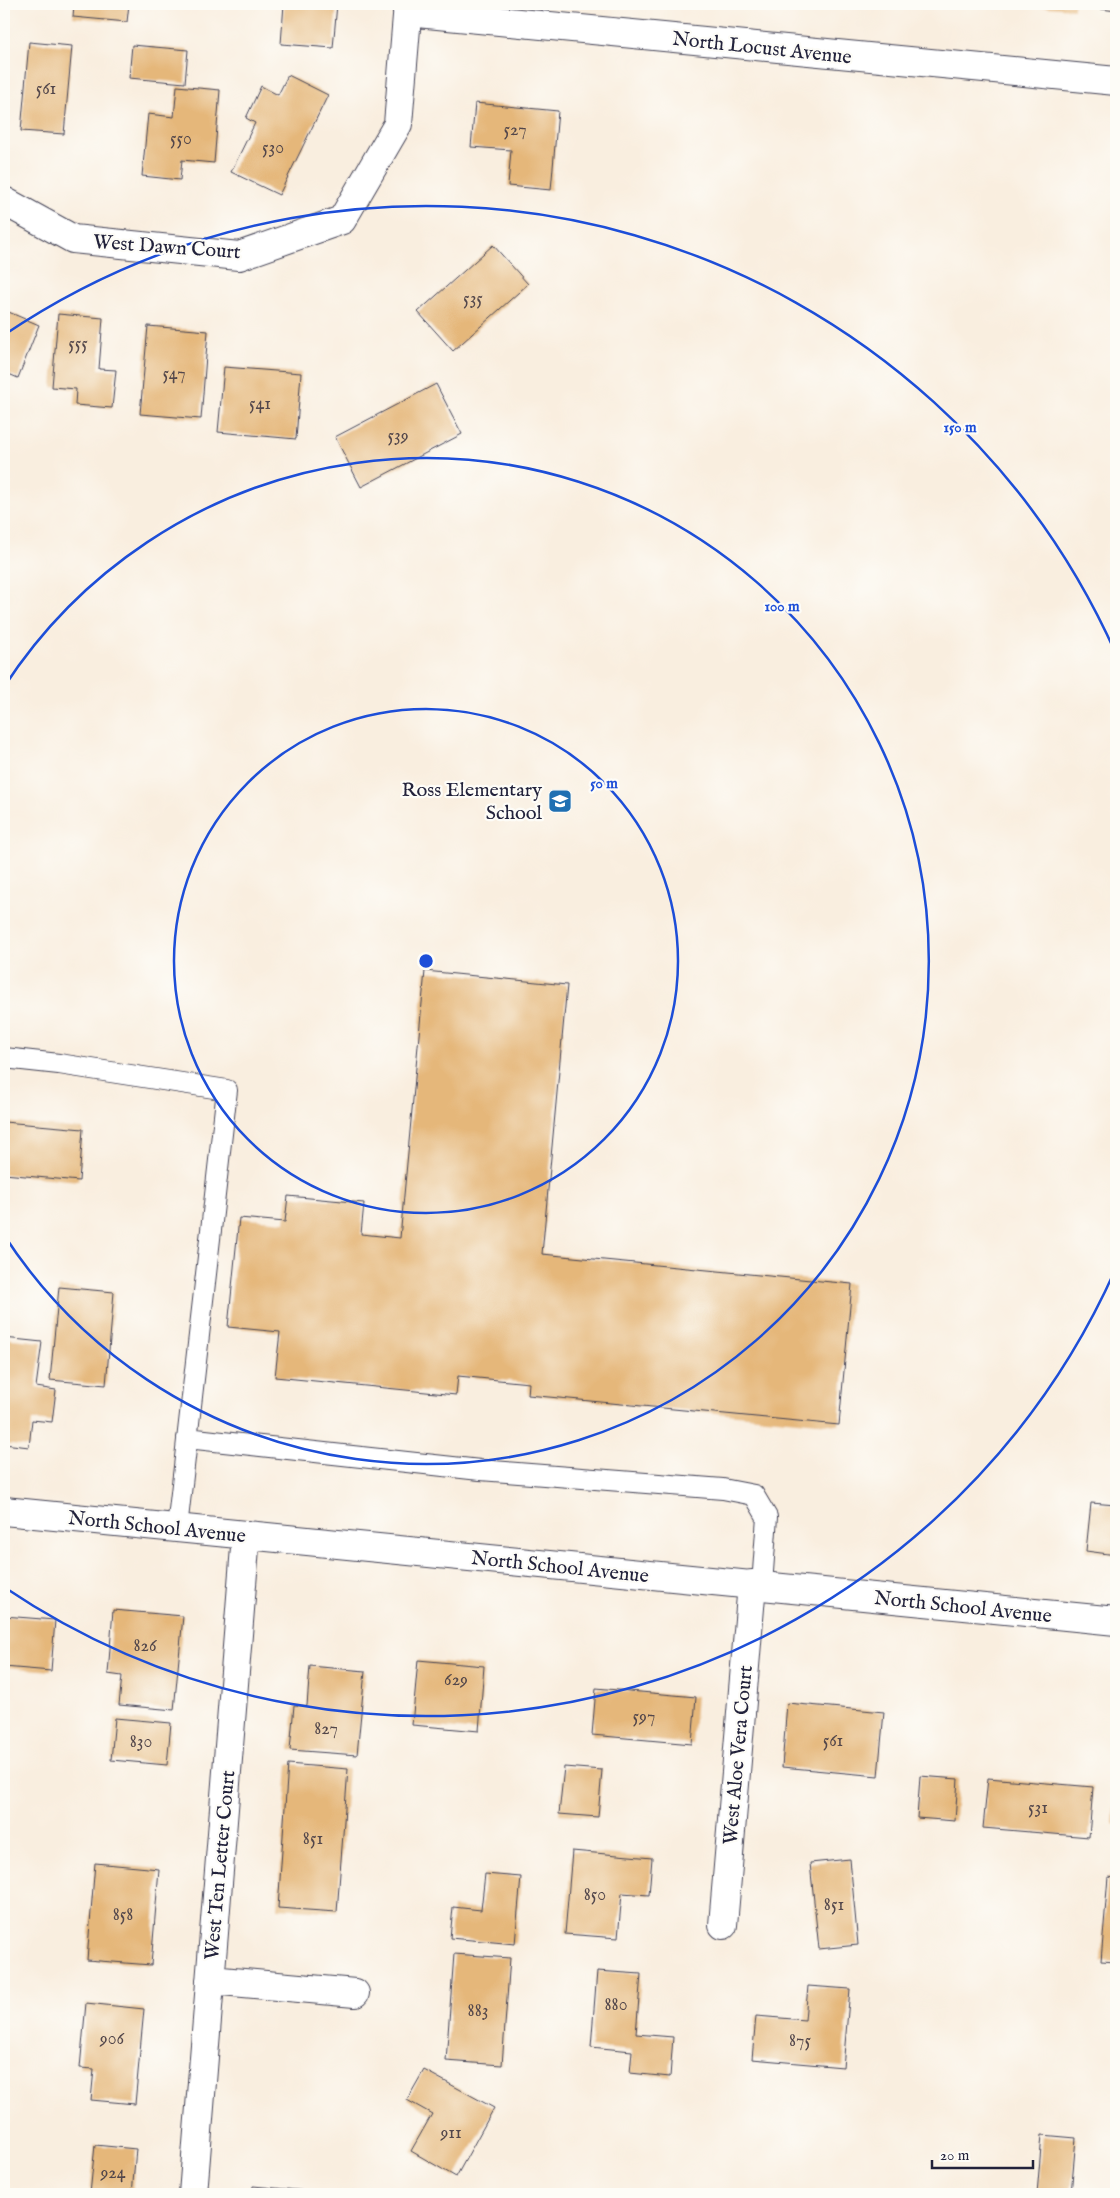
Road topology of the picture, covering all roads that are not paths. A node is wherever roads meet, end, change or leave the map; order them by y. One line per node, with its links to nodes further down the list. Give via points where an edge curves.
1 (407, 8): 2 (street, North Locust Avenue); 3 (street, West Dawn Court, via 398,124 342,220 239,256 73,239)
2 (1116, 81)
3 (4, 202)
4 (4, 1058): 5 (lane, via 227,1090)
5 (187, 1438): 7 (lane); 9 (lane, via 480,1470 722,1489 754,1496 767,1517)
6 (4, 1511): 7 (street, North School Avenue)
7 (177, 1528): 8 (street, North School Avenue)
8 (246, 1535): 9 (street, North School Avenue); 12 (street, West Ten Letter Court)
9 (757, 1585): 10 (street, North School Avenue); 11 (street, West Aloe Vera Court)
10 (1116, 1621)
11 (723, 1925)
12 (210, 1980): 13 (street); 14 (street, West Ten Letter Court)
13 (355, 1993)
14 (193, 2194)

